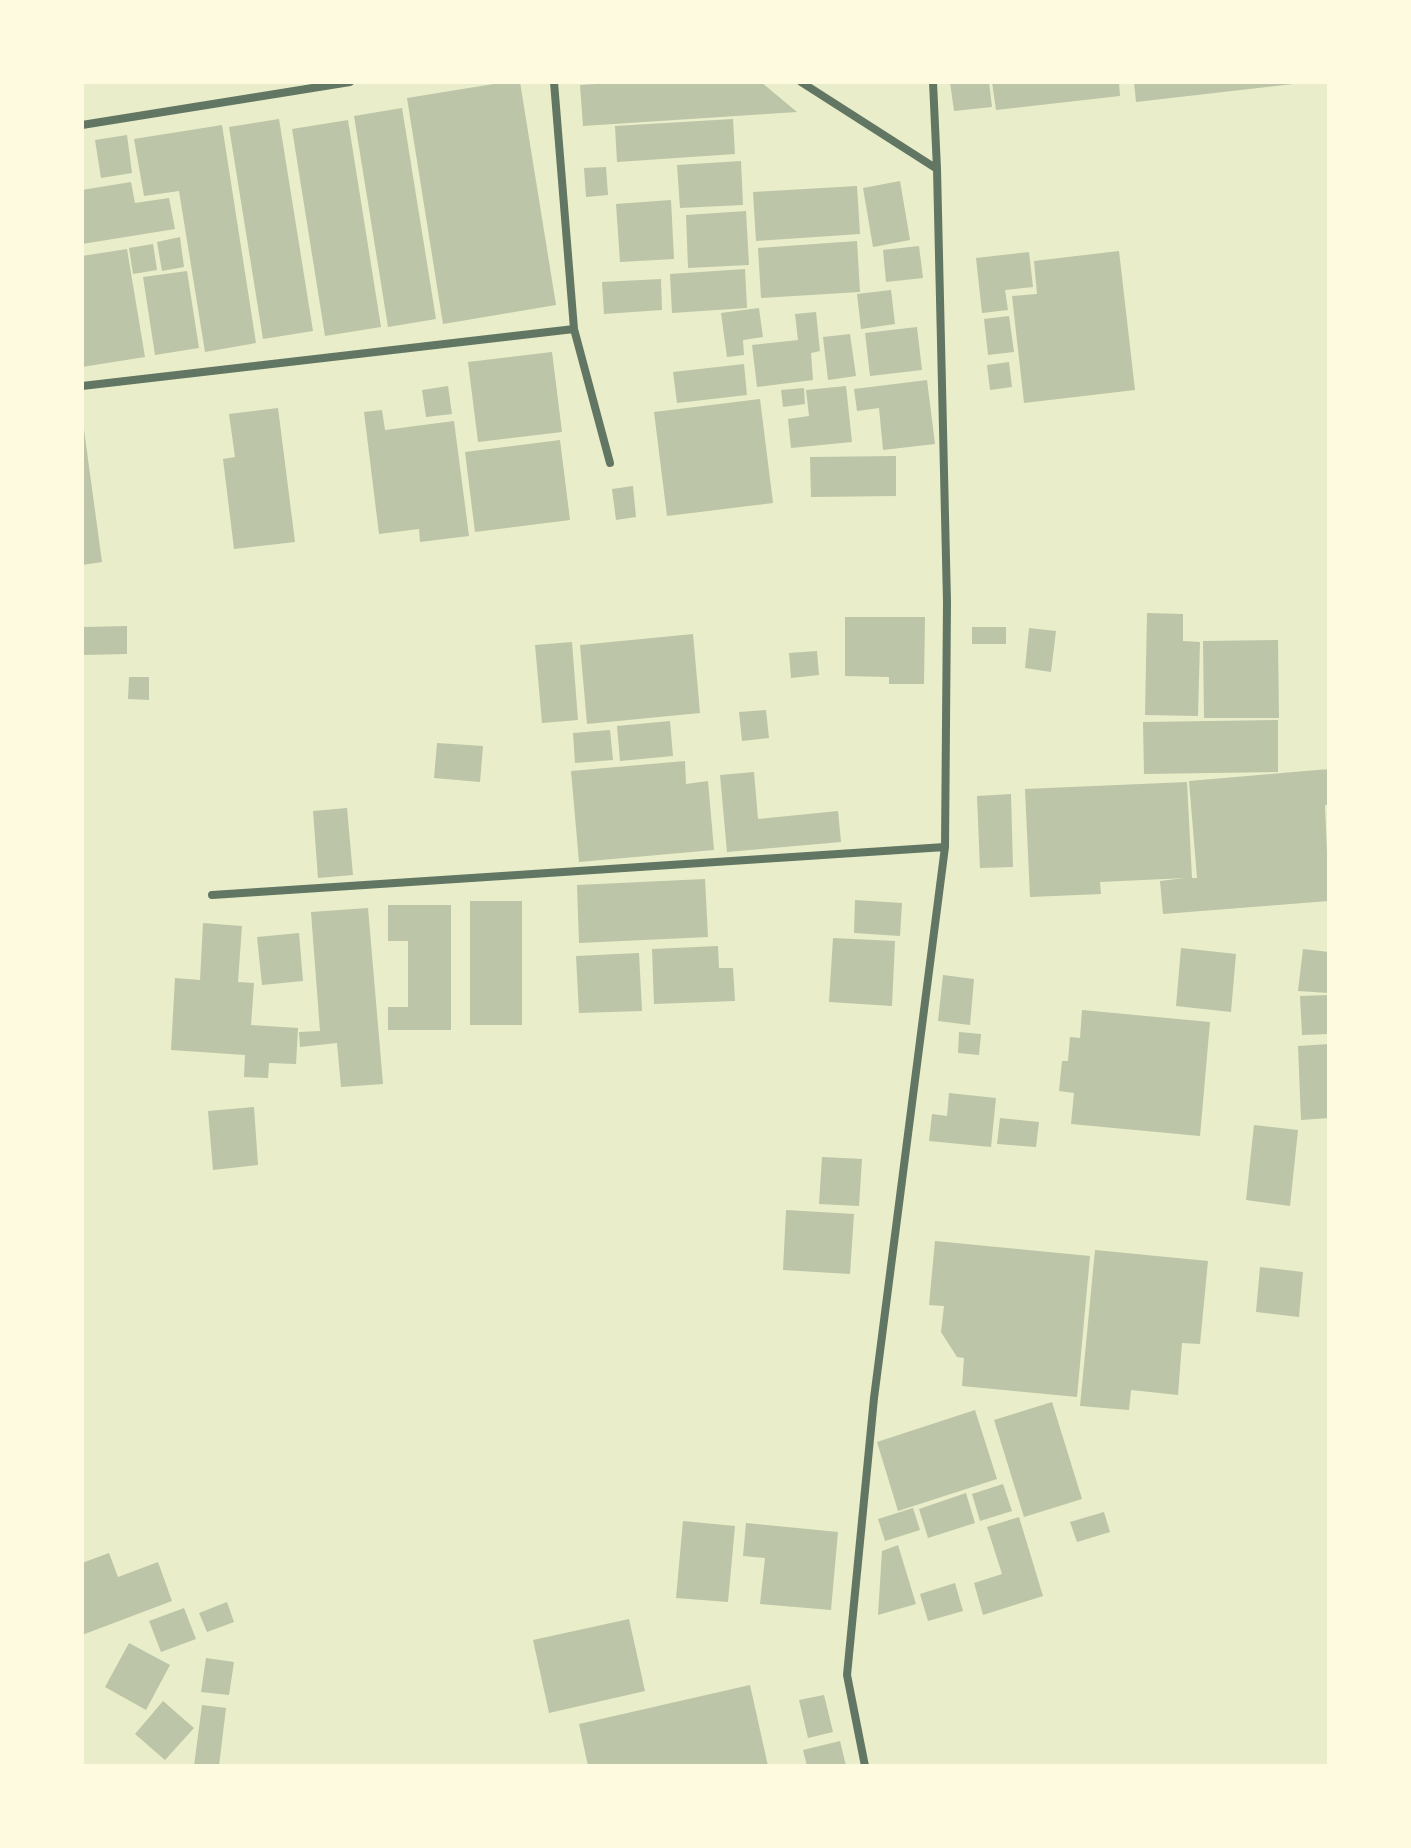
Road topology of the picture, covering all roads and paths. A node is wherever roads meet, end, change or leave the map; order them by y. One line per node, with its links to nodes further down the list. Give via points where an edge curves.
1 (350, 82): 5 (street)
2 (554, 82): 7 (street)
3 (801, 82): 6 (street)
4 (933, 82): 6 (street)
5 (82, 125)
6 (937, 169): 10 (street, via 947,602)
7 (574, 329): 8 (street); 9 (street)
8 (82, 386)
9 (610, 463)
10 (945, 847): 11 (street); 12 (street, via 874,1398 847,1675)
11 (212, 895)
12 (865, 1766)

